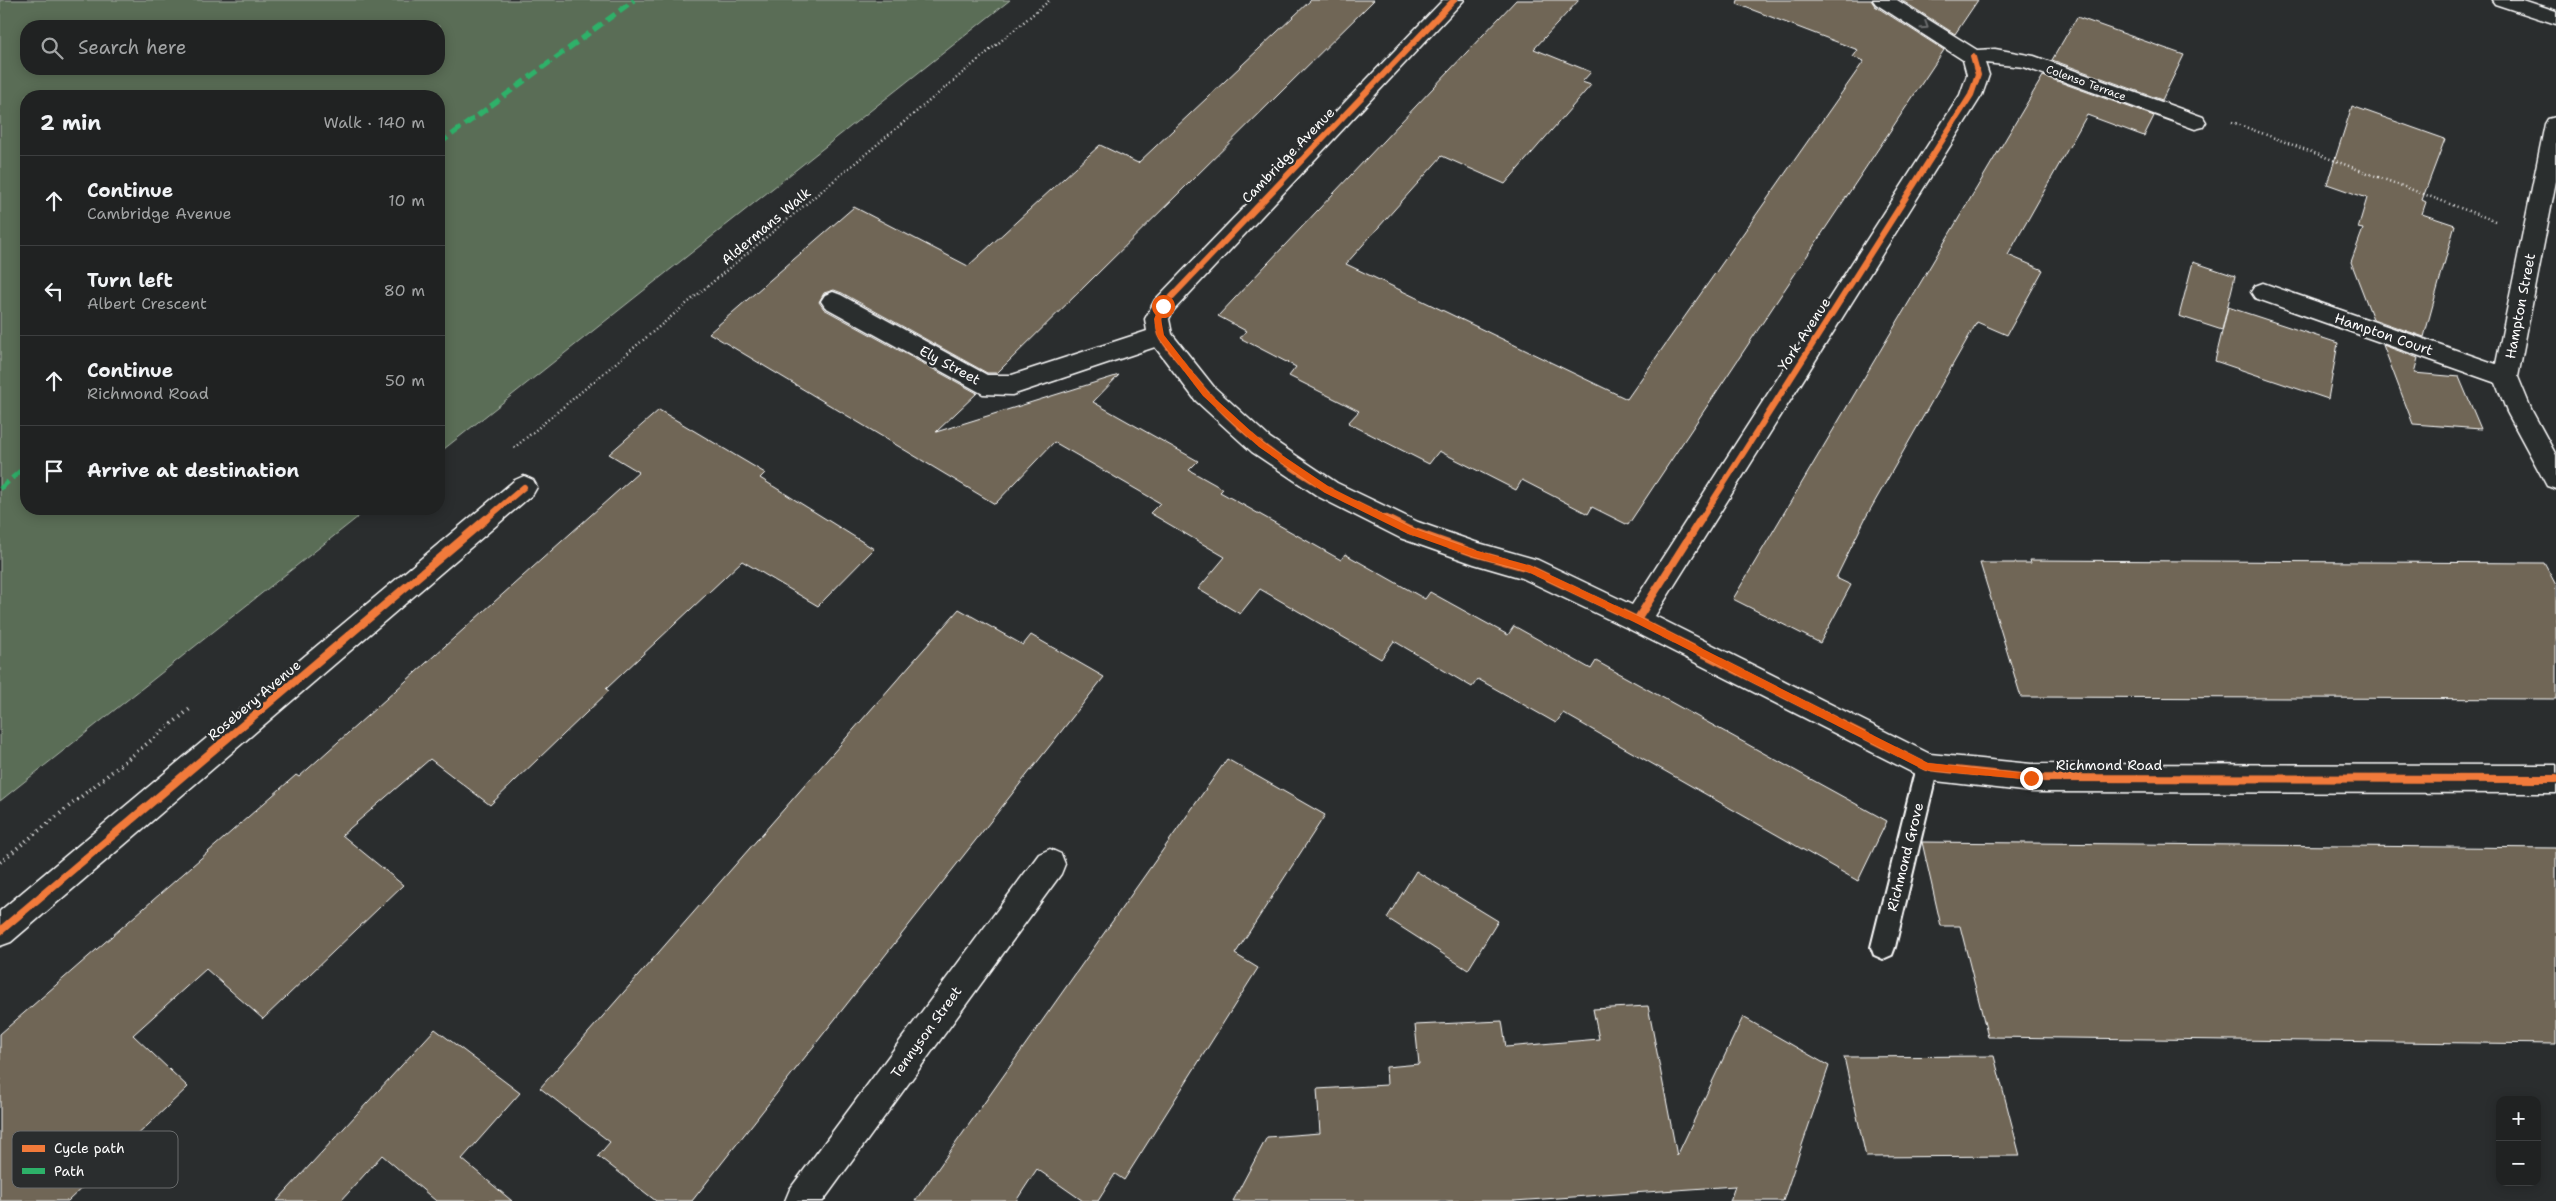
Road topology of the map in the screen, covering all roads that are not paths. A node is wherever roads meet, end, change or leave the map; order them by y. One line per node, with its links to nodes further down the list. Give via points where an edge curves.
1 (1454, 0): 10 (street, Cambridge Avenue, via 1163,306 1157,319)
2 (1883, 0): 5 (street, one-way to 5)
3 (2502, 0): 4 (street)
4 (2556, 18)
5 (1973, 58): 6 (street, Colenso Terrace, via 2004,56 2027,61); 14 (street, York Avenue, via 1978,75 1972,96)
6 (2195, 122)
7 (2556, 124): 11 (street, Hampton Street)
8 (2263, 292): 11 (street, Hampton Court)
9 (833, 301): 10 (street, Ely Street, via 983,384 1012,385)
10 (1160, 336): 14 (street, Richmond Road, via 1205,394 1261,445 1328,490 1409,530 1474,554 1528,568)
11 (2506, 377): 12 (street, Hampton Street, via 2520,412)
12 (2556, 479)
13 (524, 488): 18 (street, Rosebery Avenue)
14 (1637, 620): 15 (street, Richmond Road)
15 (1927, 767): 16 (street, Richmond Road, via 2031,778); 19 (lane, Richmond Grove)
16 (2556, 779)
17 (1050, 864): 20 (street, Tennyson Street)
18 (0, 931)
19 (1883, 946)
20 (802, 1201)

